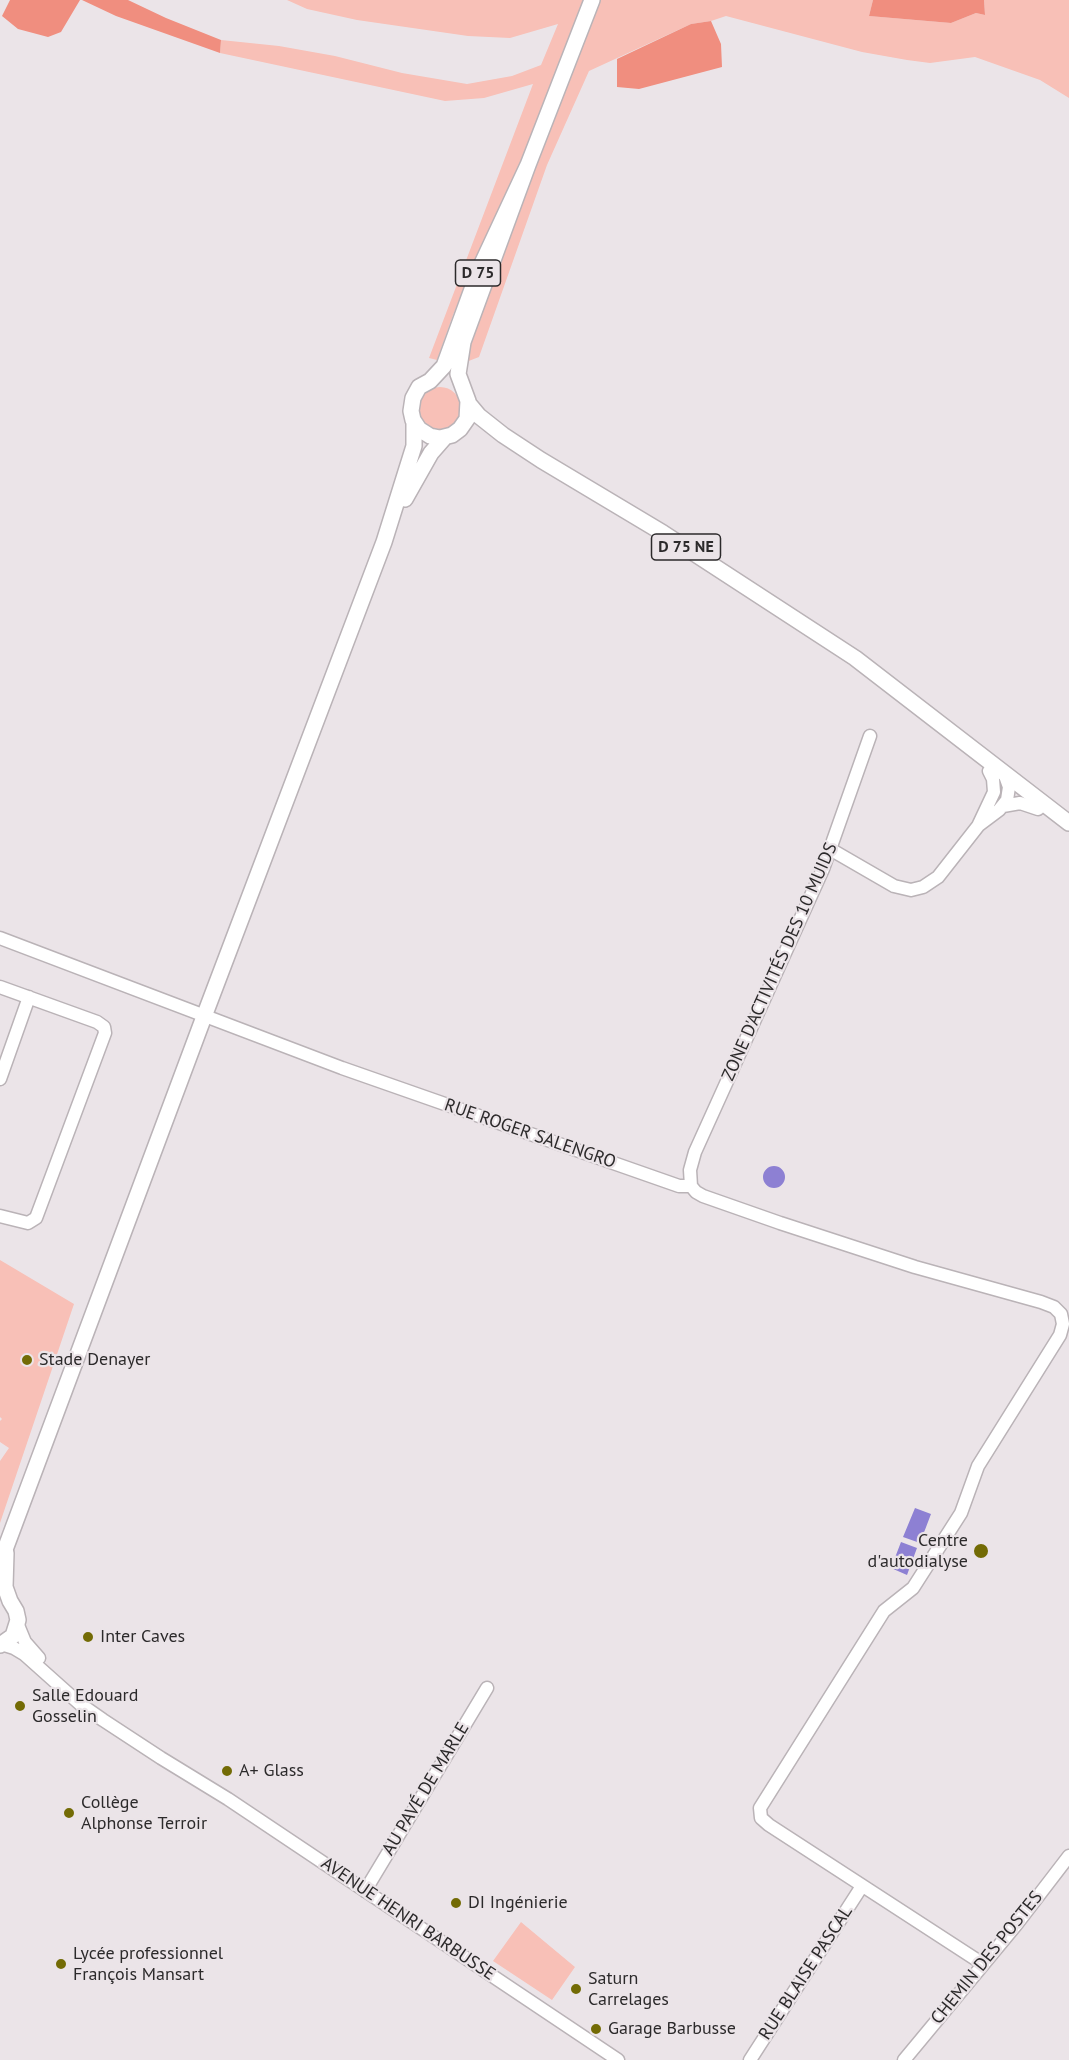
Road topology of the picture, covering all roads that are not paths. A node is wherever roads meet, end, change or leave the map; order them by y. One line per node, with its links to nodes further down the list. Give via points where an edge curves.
1 (592, 0): 2 (main road, D 75)
2 (528, 165): 3 (main road, D 75, via 479,270 446,363); 4 (main road, D 75, via 463,342 458,370)
3 (430, 381): 4 (main road, via 448,380); 5 (main road, via 419,387 412,398)
4 (466, 397): 6 (main road, via 468,417); 8 (main road, D 75 NE, via 492,427)
5 (414, 423): 7 (main road, via 428,435); 9 (main road, via 414,446)
6 (460, 429): 7 (main road); 8 (main road, D 75 NE, via 487,433)
7 (445, 437): 9 (main road, via 423,464)
8 (541, 460): 11 (main road, D 75 NE, via 673,539 827,642)
9 (384, 542): 23 (main road)
10 (870, 736): 19 (street, ZONE D'ACTIVITÉS DES 10 MUIDS)
11 (996, 771): 12 (main road, D 75 NE); 13 (street)
12 (1016, 787): 13 (street, via 999,790); 14 (street); 15 (main road, D 75 NE); 16 (main road, D 75 NE)
13 (992, 799): 17 (street)
14 (1003, 806): 15 (street, via 1020,802); 17 (street)
15 (1038, 809): 18 (main road, D 75 NE)
16 (1069, 823)
17 (978, 826): 19 (street, via 938,877 915,889 894,886)
18 (1069, 834)
19 (830, 849): 25 (street, ZONE D'ACTIVITÉS DES 10 MUIDS, via 695,1152 690,1170)
20 (0, 938): 23 (street, RUE ROGER SALENGRO)
21 (0, 987): 22 (street)
22 (28, 997): 24 (street); 26 (street, via 97,1022 105,1033 36,1218 28,1222)
23 (205, 1014): 25 (street, RUE ROGER SALENGRO, via 418,1095 679,1186); 27 (main road)
24 (0, 1079)
25 (692, 1186): 35 (street, RUE ROGER SALENGRO, via 701,1195 747,1212 915,1267 1041,1302 1061,1314 1060,1335 978,1466 961,1513 913,1588 884,1611 761,1804 760,1814 766,1823)
26 (0, 1216)
27 (7, 1544): 28 (main road); 29 (main road)
28 (0, 1563)
29 (5, 1598): 30 (main road, via 17,1613)
30 (18, 1625): 31 (main road, via 11,1638); 33 (street, AVENUE HENRI BARBUSSE, via 31,1651 77,1693)
31 (1, 1645): 33 (street, AVENUE HENRI BARBUSSE, via 24,1654 85,1707)
32 (487, 1688): 36 (street, AU PAVÉ DE MARLE)
33 (197, 1779): 36 (street, AVENUE HENRI BARBUSSE)
34 (1069, 1856): 37 (street, CHEMIN DES POSTES)
35 (862, 1886): 37 (street); 39 (street, RUE BLAISE PASCAL)
36 (365, 1891): 38 (street, AVENUE HENRI BARBUSSE)
37 (983, 1964): 40 (street, CHEMIN DES POSTES)
38 (618, 2060)
39 (750, 2060)
40 (904, 2060)

